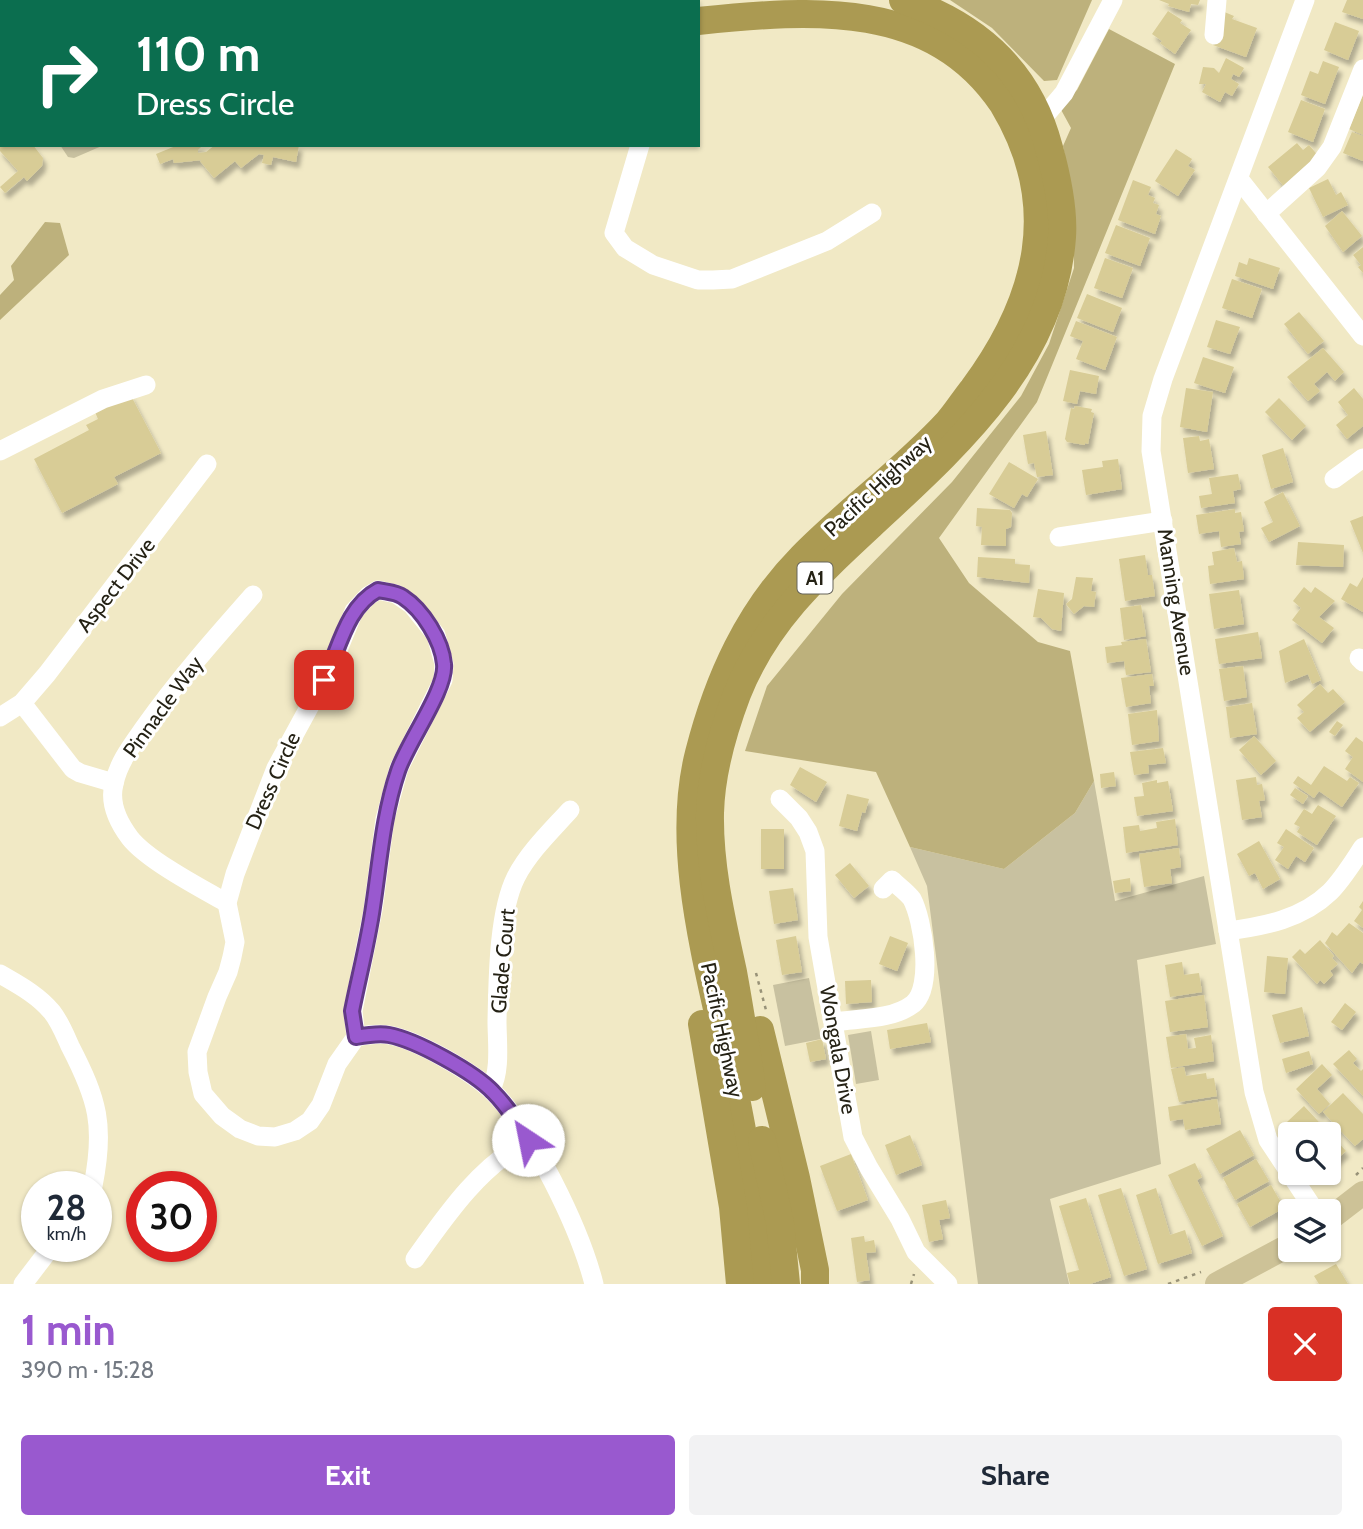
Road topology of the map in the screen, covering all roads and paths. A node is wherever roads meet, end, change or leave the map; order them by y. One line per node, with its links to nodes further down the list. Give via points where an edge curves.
1 (903, 0): 8 (highway, Pacific Highway / A1, via 936,11 983,42 1019,80)
2 (1113, 0): 8 (street, via 1064,93)
3 (1217, 0): 6 (street)
4 (1305, 0): 10 (street, Manning Avenue)
5 (700, 21): 31 (highway, Pacific Highway / A1, via 841,11 879,14 920,27 957,50 990,82 1013,120 1030,166 1038,210 1034,268 1019,314 993,362 949,421 801,558 761,607 730,659 697,758 691,809 690,851)
6 (1214, 36)
7 (1363, 69): 12 (street, via 1332,147 1317,168)
8 (1042, 120): 34 (highway, Pacific Highway / A1, via 1058,181 1062,236 1052,291 1034,340 973,425 784,612 753,656 729,719 710,813 717,896)
9 (639, 147): 11 (street, via 614,233 625,248 653,265 698,280 732,279 827,241)
10 (1239, 179): 12 (street); 19 (street, Manning Avenue, via 1152,416 1151,451)
11 (873, 213)
12 (1266, 214): 13 (street)
13 (1363, 336)
14 (146, 386): 15 (street, via 103,398)
15 (0, 451)
16 (1363, 458): 18 (street)
17 (207, 464): 22 (street, Aspect Drive)
18 (1334, 479)
19 (1163, 521): 20 (street); 30 (street, Manning Avenue)
20 (1059, 537)
21 (253, 596): 24 (street, Pinnacle Way, via 153,716 125,756)
22 (22, 703): 23 (street, Aspect Drive); 24 (street, via 73,769)
23 (0, 717)
24 (114, 783): 29 (street, Pinnacle Way, via 112,802 132,840)
25 (780, 799): 36 (street, Wongala Drive, via 799,818 815,851 818,937)
26 (570, 810): 38 (street, Glade Court, via 531,855 510,893 501,939 496,1073)
27 (1363, 847): 30 (street, via 1331,891 1314,905 1260,927)
28 (883, 889): 36 (street, via 892,880 911,898 921,926 923,989 915,1002 896,1014)
29 (227, 903): 37 (street, Dress Circle, via 235,942 229,972 197,1052 203,1094 222,1116 258,1136 296,1131 321,1105 337,1064); 37 (street, Dress Circle, via 276,768 331,667 354,611 378,590 403,597 436,635 443,680 399,768 384,819 373,910 352,1011)
30 (1228, 931): 43 (street, Manning Avenue, via 1263,1124 1278,1157)
31 (709, 967): 50 (highway, via 699,1007 733,1207); 51 (highway, Pacific Highway / A1, via 741,1122)
32 (754, 968): 35 (path)
33 (0, 974): 41 (street, via 33,993 53,1013 81,1067 99,1118)
34 (737, 996): 52 (highway, Pacific Highway / A1, via 780,1223); 53 (highway, via 756,1014 796,1178)
35 (769, 1020)
36 (834, 1022): 54 (street, Wongala Drive, via 853,1137 916,1252)
37 (356, 1037): 38 (street, via 388,1034 420,1045)
38 (491, 1089): 39 (street)
39 (528, 1140): 46 (street, via 476,1181); 48 (street, via 565,1208)
40 (1363, 1168): 42 (path)
41 (96, 1171)
42 (1357, 1186): 44 (main road)
43 (1307, 1199)
44 (1341, 1205)
45 (1278, 1251): 55 (main road)
46 (415, 1259)
47 (40, 1262): 49 (street)
48 (592, 1276)
49 (23, 1284)
50 (740, 1284)
51 (767, 1284)
52 (786, 1284)
53 (815, 1284)
54 (948, 1284)
55 (1217, 1284)

